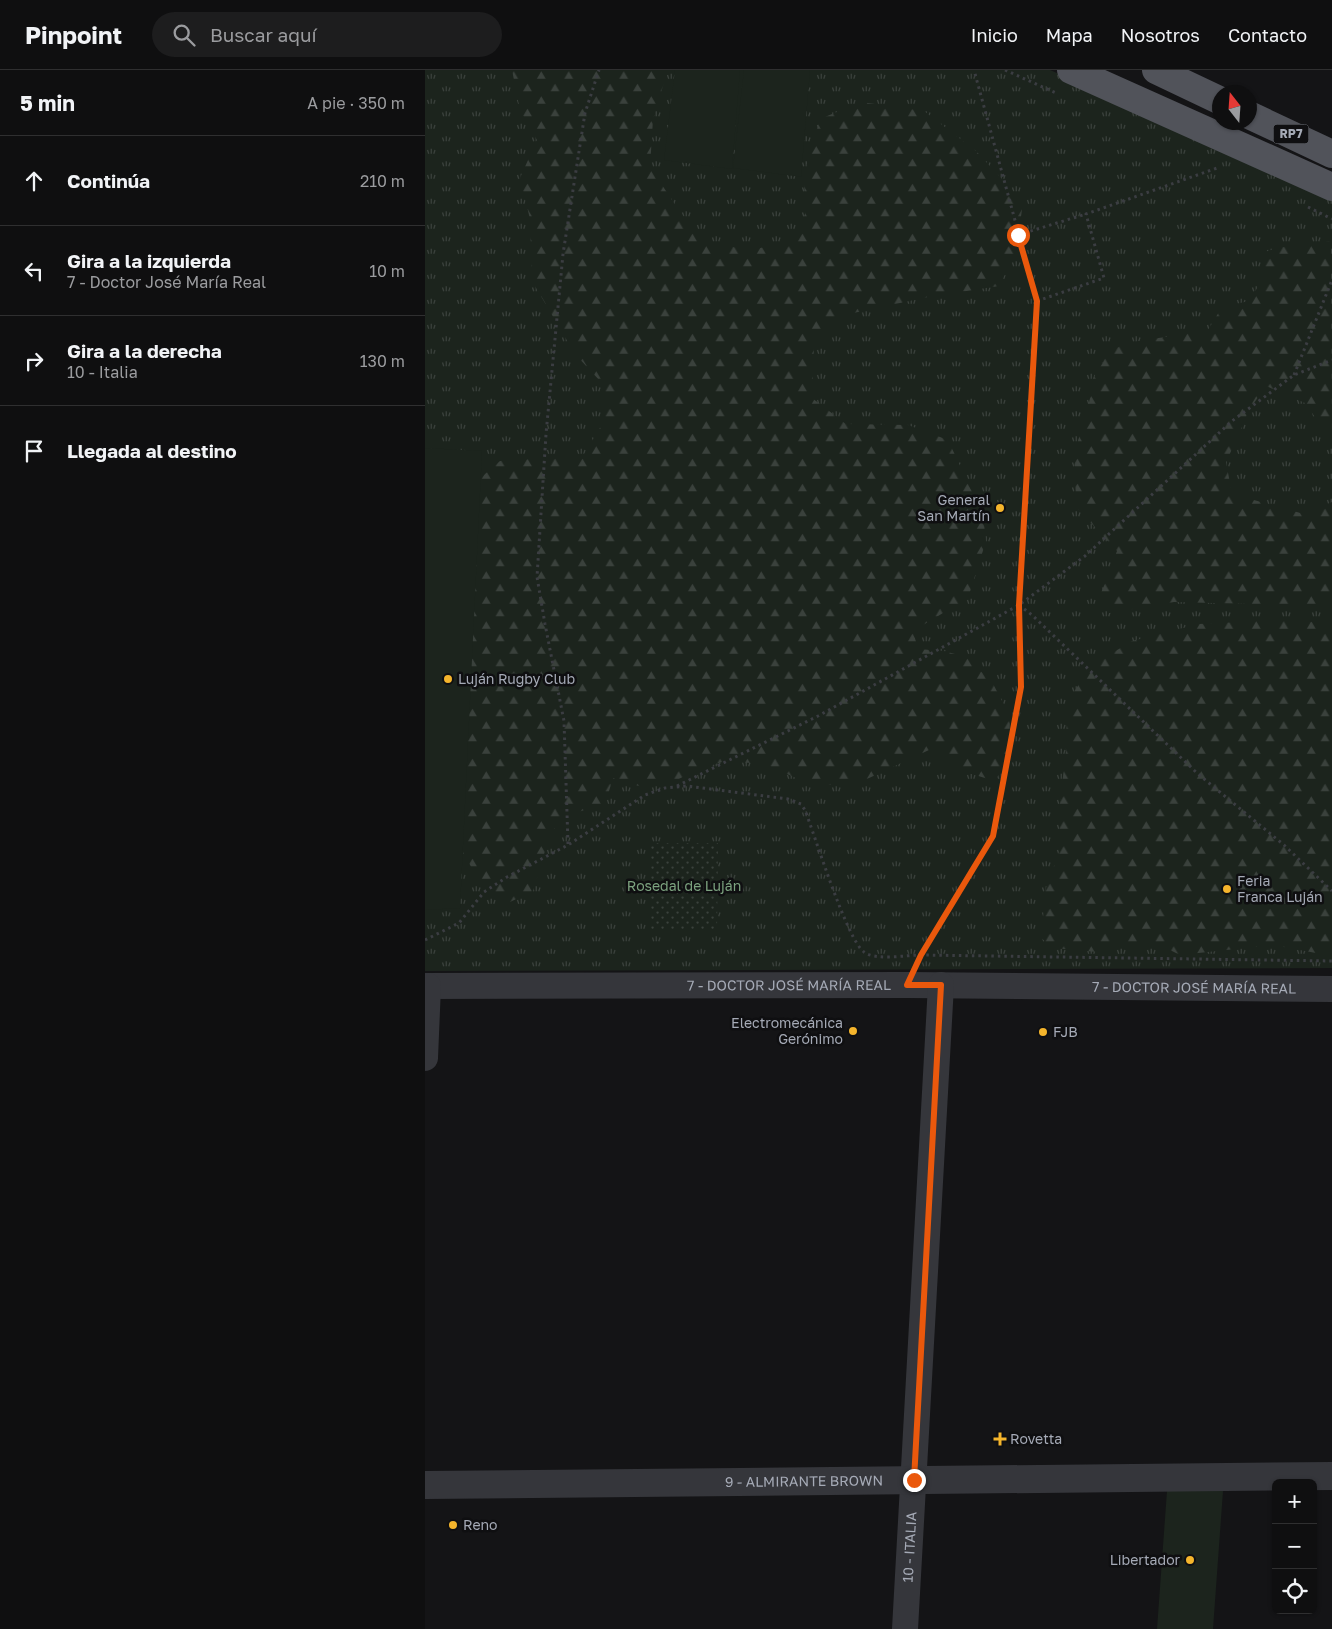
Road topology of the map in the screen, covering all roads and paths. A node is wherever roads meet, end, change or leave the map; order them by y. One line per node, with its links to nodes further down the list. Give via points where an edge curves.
1 (599, 70): 18 (path, via 585,113 563,254 546,434 537,577 564,721)
2 (974, 70): 11 (path)
3 (1071, 70): 9 (main road, RP7)
4 (1156, 70): 5 (main road)
5 (1212, 97)
6 (1257, 119): 7 (main road, RP7)
7 (1332, 154)
8 (1220, 168): 10 (path)
9 (1332, 187)
10 (1085, 214): 11 (path); 13 (path, via 1104,278)
11 (1018, 235): 13 (path)
12 (1332, 280): 15 (path)
13 (1037, 301): 16 (path)
14 (1332, 360): 15 (path)
15 (1294, 375): 16 (path, via 1232,421 1085,556)
16 (1019, 605): 17 (path, via 818,716); 19 (path, via 1198,774 1284,845); 21 (path, via 1021,687 993,836)
17 (675, 787): 18 (path, via 645,795); 21 (path, via 787,799 801,804 848,928 858,946 875,957)
18 (568, 845): 20 (path, via 484,892 459,923)
19 (1332, 891)
20 (425, 940)
21 (921, 955): 22 (path); 23 (path)
22 (1332, 961)
23 (907, 985): 24 (street, 7 - DOCTOR JOSÉ MARÍA REAL); 25 (street, 7 - DOCTOR JOSÉ MARÍA REAL)
24 (941, 985): 26 (street, 7 - DOCTOR JOSÉ MARÍA REAL); 29 (street, 10 - ITALIA)
25 (427, 986): 27 (street)
26 (1332, 988)
27 (425, 1058)
28 (1332, 1476): 29 (street, 9 - ALMIRANTE BROWN)
29 (914, 1480): 30 (street, 9 - ALMIRANTE BROWN); 31 (street, 10 - ITALIA)
30 (425, 1485)
31 (905, 1629)

